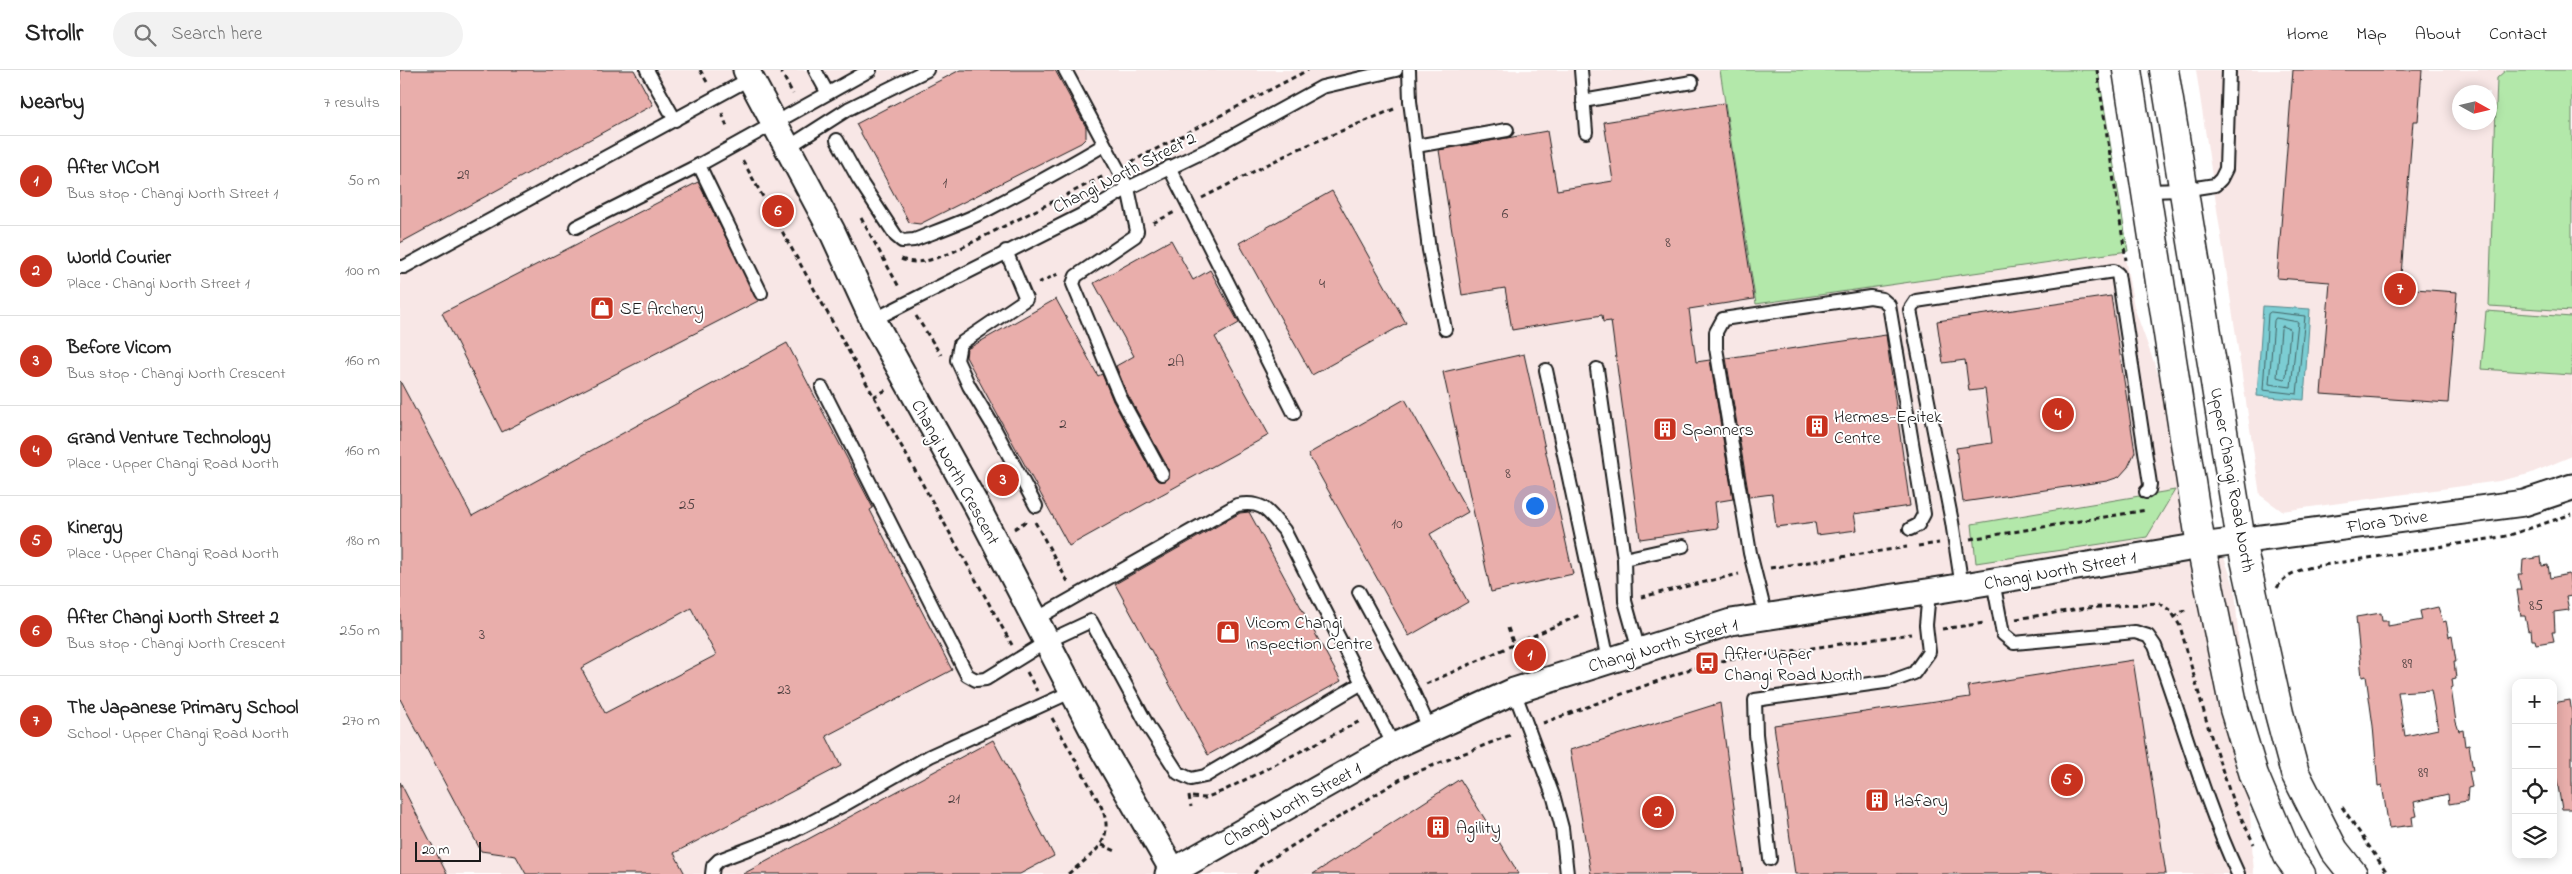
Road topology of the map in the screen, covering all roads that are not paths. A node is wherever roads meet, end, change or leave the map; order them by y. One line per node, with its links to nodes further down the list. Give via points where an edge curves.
1 (647, 70): 16 (lane)
2 (815, 70): 14 (lane)
3 (870, 70): 14 (lane)
4 (927, 70): 23 (lane, via 848,109)
5 (1065, 70): 21 (lane)
6 (1396, 70): 25 (lane, Changi North Street 2, via 1322,87 1211,148)
7 (1409, 70): 22 (lane)
8 (1581, 70): 15 (lane)
9 (2127, 70): 28 (street)
10 (2164, 70): 27 (street, Upper Changi Road North)
11 (2229, 70): 27 (lane, via 2226,170 2215,184)
12 (748, 74): 16 (lane); 17 (street, Changi North Crescent)
13 (1692, 82): 15 (lane)
14 (827, 92): 17 (lane)
15 (1584, 101): 19 (lane)
16 (675, 120): 31 (lane, via 404,267)
17 (773, 123): 23 (street, Changi North Crescent); 24 (lane)
18 (1507, 130): 22 (lane)
19 (1586, 132)
20 (837, 140): 21 (lane, via 858,178 902,241 914,240 984,211)
21 (1104, 145): 26 (lane)
22 (1416, 146): 34 (lane, via 1429,250)
23 (787, 148): 33 (street, Changi North Crescent, via 832,231)
24 (699, 165): 29 (lane); 32 (lane)
25 (1169, 167): 26 (lane, Changi North Street 2); 38 (lane)
26 (1128, 188): 30 (lane, Changi North Street 2, via 1089,211); 39 (lane, via 1137,231 1135,236 1076,276 1074,284 1120,397)
27 (2183, 190): 28 (lane); 44 (street, Upper Changi Road North)
28 (2146, 191): 46 (street)
29 (576, 227)
30 (1006, 251): 33 (lane, Changi North Street 2); 42 (lane, via 1025,301 960,344 957,360)
31 (400, 266)
32 (760, 293)
33 (873, 320): 53 (street, Changi North Crescent)
34 (1445, 329)
35 (1597, 369): 47 (lane)
36 (1546, 370): 56 (lane)
37 (822, 388): 54 (lane, via 967,675 976,680 986,679)
38 (1294, 412)
39 (1162, 474)
40 (2572, 488): 44 (street, Flora Drive, via 2524,503)
41 (2146, 492): 49 (lane, via 2150,484 2118,274 2114,271 1916,301 1910,310)
42 (1034, 512)
43 (1910, 529): 52 (lane, via 1918,525 1924,514 1889,304 1870,297 1723,319 1716,332 1716,348 1754,570)
44 (2241, 541): 46 (street, Flora Drive); 68 (street, Upper Changi Road North, via 2295,773 2334,850)
45 (1683, 546): 47 (lane)
46 (2201, 546): 48 (street, Changi North Street 1); 67 (street, via 2234,709 2254,775 2288,856)
47 (1624, 559): 55 (lane, via 1625,601)
48 (1993, 582): 49 (street, Changi North Street 1); 66 (lane, via 2003,634 2014,643 2135,632 2148,636 2155,646 2183,722 2195,768)
49 (1962, 587): 51 (street, Changi North Street 1)
50 (1359, 592): 60 (lane)
51 (1929, 592): 52 (street, Changi North Street 1); 62 (lane, via 1926,625 1929,652 1914,673 1892,681 1755,700)
52 (1766, 617): 55 (street, Changi North Street 1, via 1732,622)
53 (1034, 620): 54 (street, Changi North Crescent); 57 (lane, via 1237,505 1260,504 1284,530)
54 (1046, 642): 57 (lane, via 1089,620 1093,622 1149,728 1178,773 1191,779 1205,776); 58 (street, Changi North Crescent)
55 (1639, 651): 56 (street, Changi North Street 1)
56 (1608, 660): 59 (street, Changi North Street 1)
57 (1362, 683): 61 (lane)
58 (1073, 690): 63 (street, Changi North Crescent); 64 (lane, via 930,756 790,833 719,860 713,866)
59 (1514, 691): 60 (street, Changi North Street 1); 65 (lane, via 1554,798)
60 (1430, 730): 61 (street, Changi North Street 1)
61 (1394, 746): 63 (street, Changi North Street 1)
62 (1770, 859)
63 (1172, 873)
64 (712, 874)
65 (1568, 874)
66 (2238, 874)
67 (2301, 874)
68 (2353, 874)

